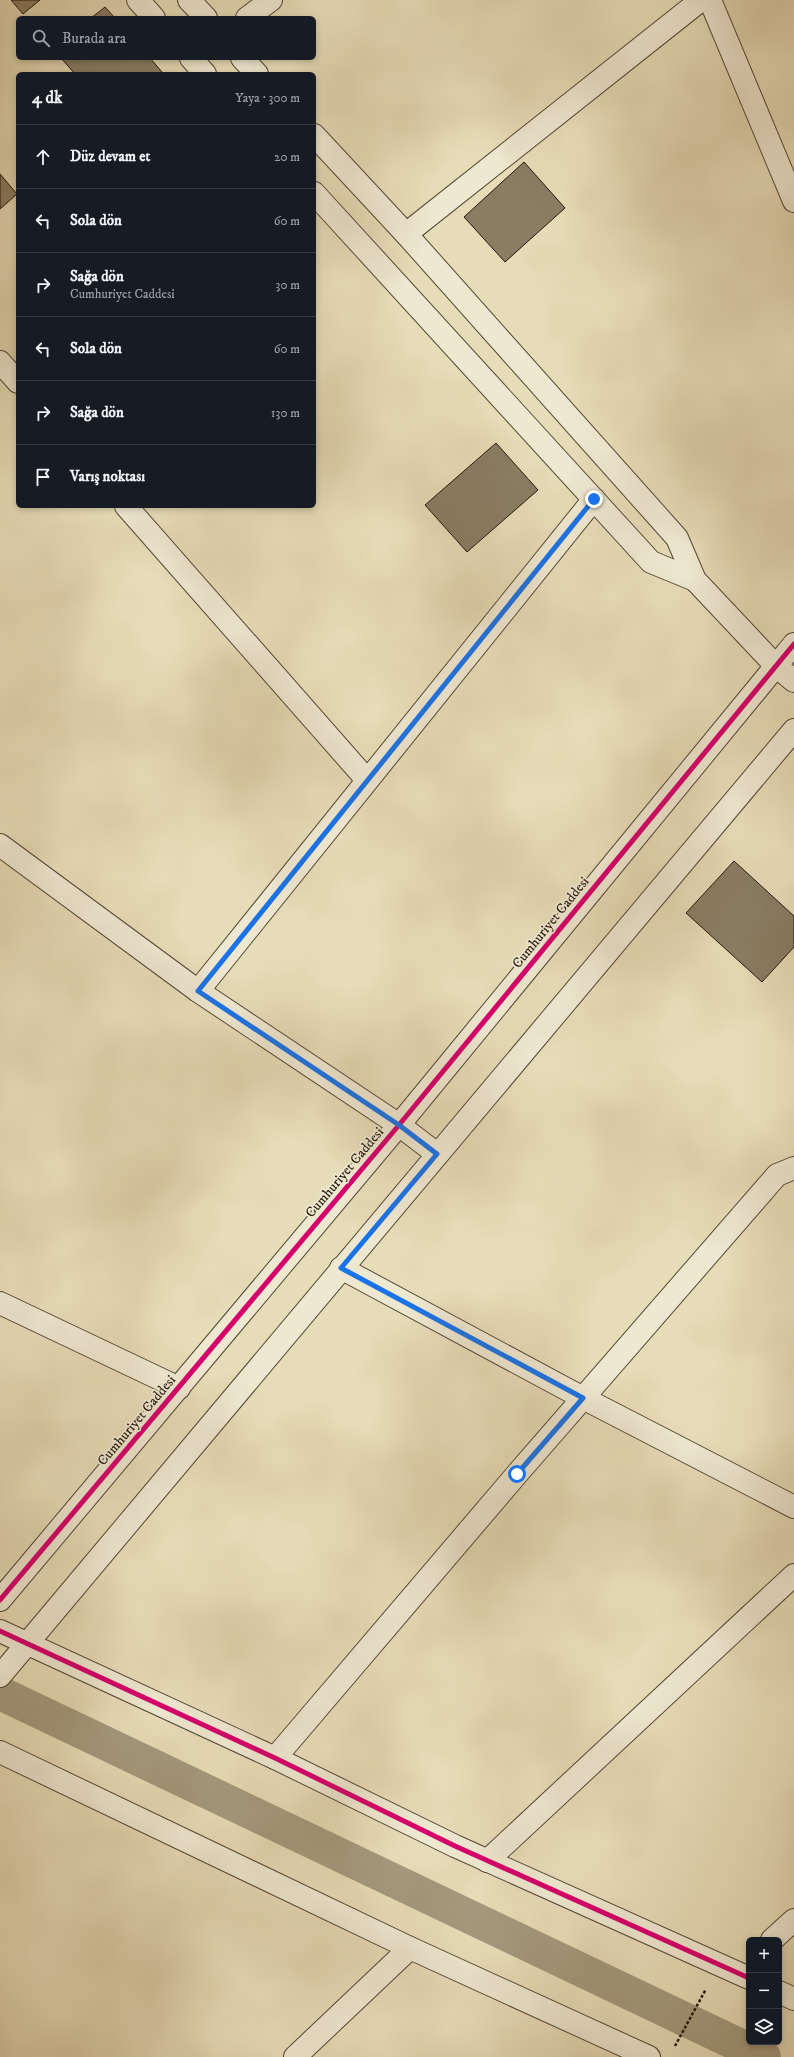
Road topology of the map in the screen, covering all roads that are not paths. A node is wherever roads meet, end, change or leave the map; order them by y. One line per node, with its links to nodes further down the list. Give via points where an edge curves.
1 (138, 0): 6 (street)
2 (189, 0): 7 (street)
3 (271, 0): 8 (street)
4 (701, 0): 16 (street)
5 (710, 0): 15 (street)
6 (152, 16)
7 (204, 16)
8 (250, 16)
9 (193, 60): 11 (street)
10 (244, 60): 12 (street)
11 (203, 72)
12 (255, 72)
13 (316, 137): 16 (street)
14 (316, 195): 19 (street)
15 (794, 201)
16 (406, 234): 21 (street, via 677,538)
17 (0, 362): 18 (street)
18 (16, 380)
19 (594, 499): 21 (street, via 651,562); 26 (street)
20 (128, 508): 26 (street)
21 (695, 580): 23 (street)
22 (794, 644): 23 (street, Cumhuriyet Caddesi)
23 (775, 665): 24 (street); 29 (street, Cumhuriyet Caddesi)
24 (794, 681)
25 (794, 730): 30 (street)
26 (367, 780): 28 (street)
27 (0, 845): 28 (street)
28 (198, 991): 29 (street)
29 (399, 1125): 30 (street); 34 (street, Cumhuriyet Caddesi)
30 (437, 1154): 32 (street)
31 (794, 1168): 35 (street, via 777,1175)
32 (341, 1268): 35 (street); 40 (street)
33 (0, 1303): 34 (street)
34 (179, 1388): 38 (street, Cumhuriyet Caddesi)
35 (583, 1398): 36 (street); 43 (street)
36 (794, 1507)
37 (794, 1575): 44 (street)
38 (0, 1600)
39 (0, 1631): 40 (street)
40 (27, 1643): 41 (street); 43 (street)
41 (2, 1674)
42 (0, 1752): 47 (street)
43 (275, 1758): 44 (street)
44 (487, 1861): 48 (street)
45 (794, 1920): 46 (street)
46 (775, 1937)
47 (410, 1948): 51 (street); 52 (street)
48 (745, 1970)
49 (782, 1993): 50 (street)
50 (794, 1999)
51 (646, 2056)
52 (295, 2057)

